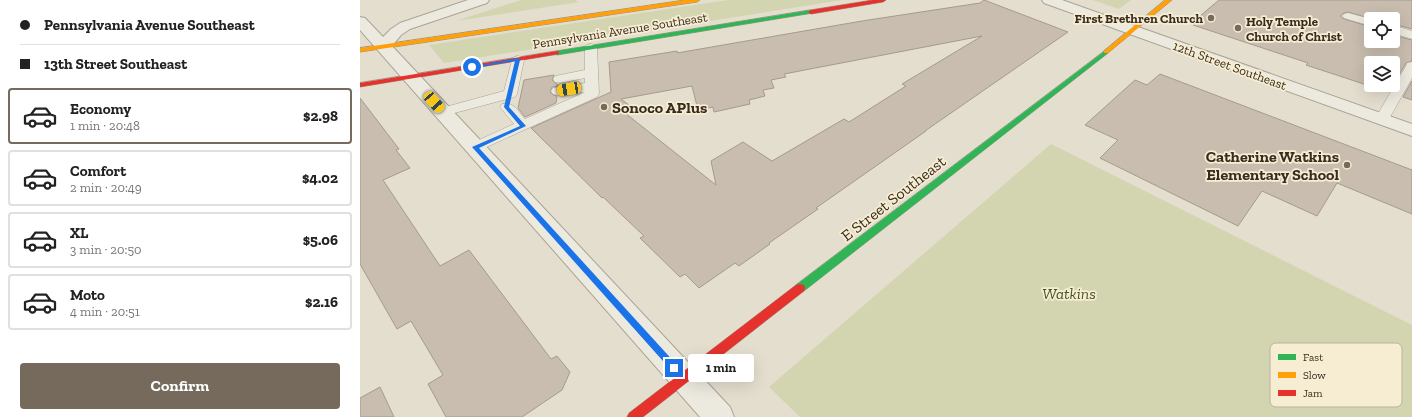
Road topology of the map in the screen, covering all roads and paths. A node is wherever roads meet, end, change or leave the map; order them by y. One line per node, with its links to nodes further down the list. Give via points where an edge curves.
1 (482, 0): 12 (street, via 410,24 396,32)
2 (697, 0): 12 (main road, Pennsylvania Avenue Southeast)
3 (884, 0): 13 (main road, Pennsylvania Avenue Southeast)
4 (1049, 0): 9 (street, 12th Street Southeast)
5 (1169, 0): 9 (main road, E Street Southeast)
6 (1348, 16): 8 (lane)
7 (360, 21): 12 (street)
8 (1364, 21)
9 (1133, 30): 22 (street, 12th Street Southeast); 26 (main road, E Street Southeast)
10 (1400, 31): 11 (lane)
11 (1412, 35)
12 (384, 46): 14 (main road, Pennsylvania Avenue Southeast); 17 (street)
13 (591, 48): 15 (main road, Pennsylvania Avenue Southeast); 18 (lane)
14 (360, 50)
15 (518, 60): 17 (main road, Pennsylvania Avenue Southeast); 20 (lane)
16 (1412, 66): 22 (lane)
17 (411, 76): 19 (main road, Pennsylvania Avenue Southeast); 21 (street)
18 (591, 83): 18 (lane, via 559,88); 23 (lane, via 592,94)
19 (360, 85)
20 (515, 96): 21 (lane); 23 (lane)
21 (443, 112): 25 (street)
22 (1382, 119): 24 (street, 12th Street Southeast)
23 (523, 126): 25 (lane)
24 (1412, 130)
25 (475, 147): 26 (street)
26 (684, 378): 27 (main road, E Street Southeast); 28 (street)
27 (633, 417)
28 (719, 417)

